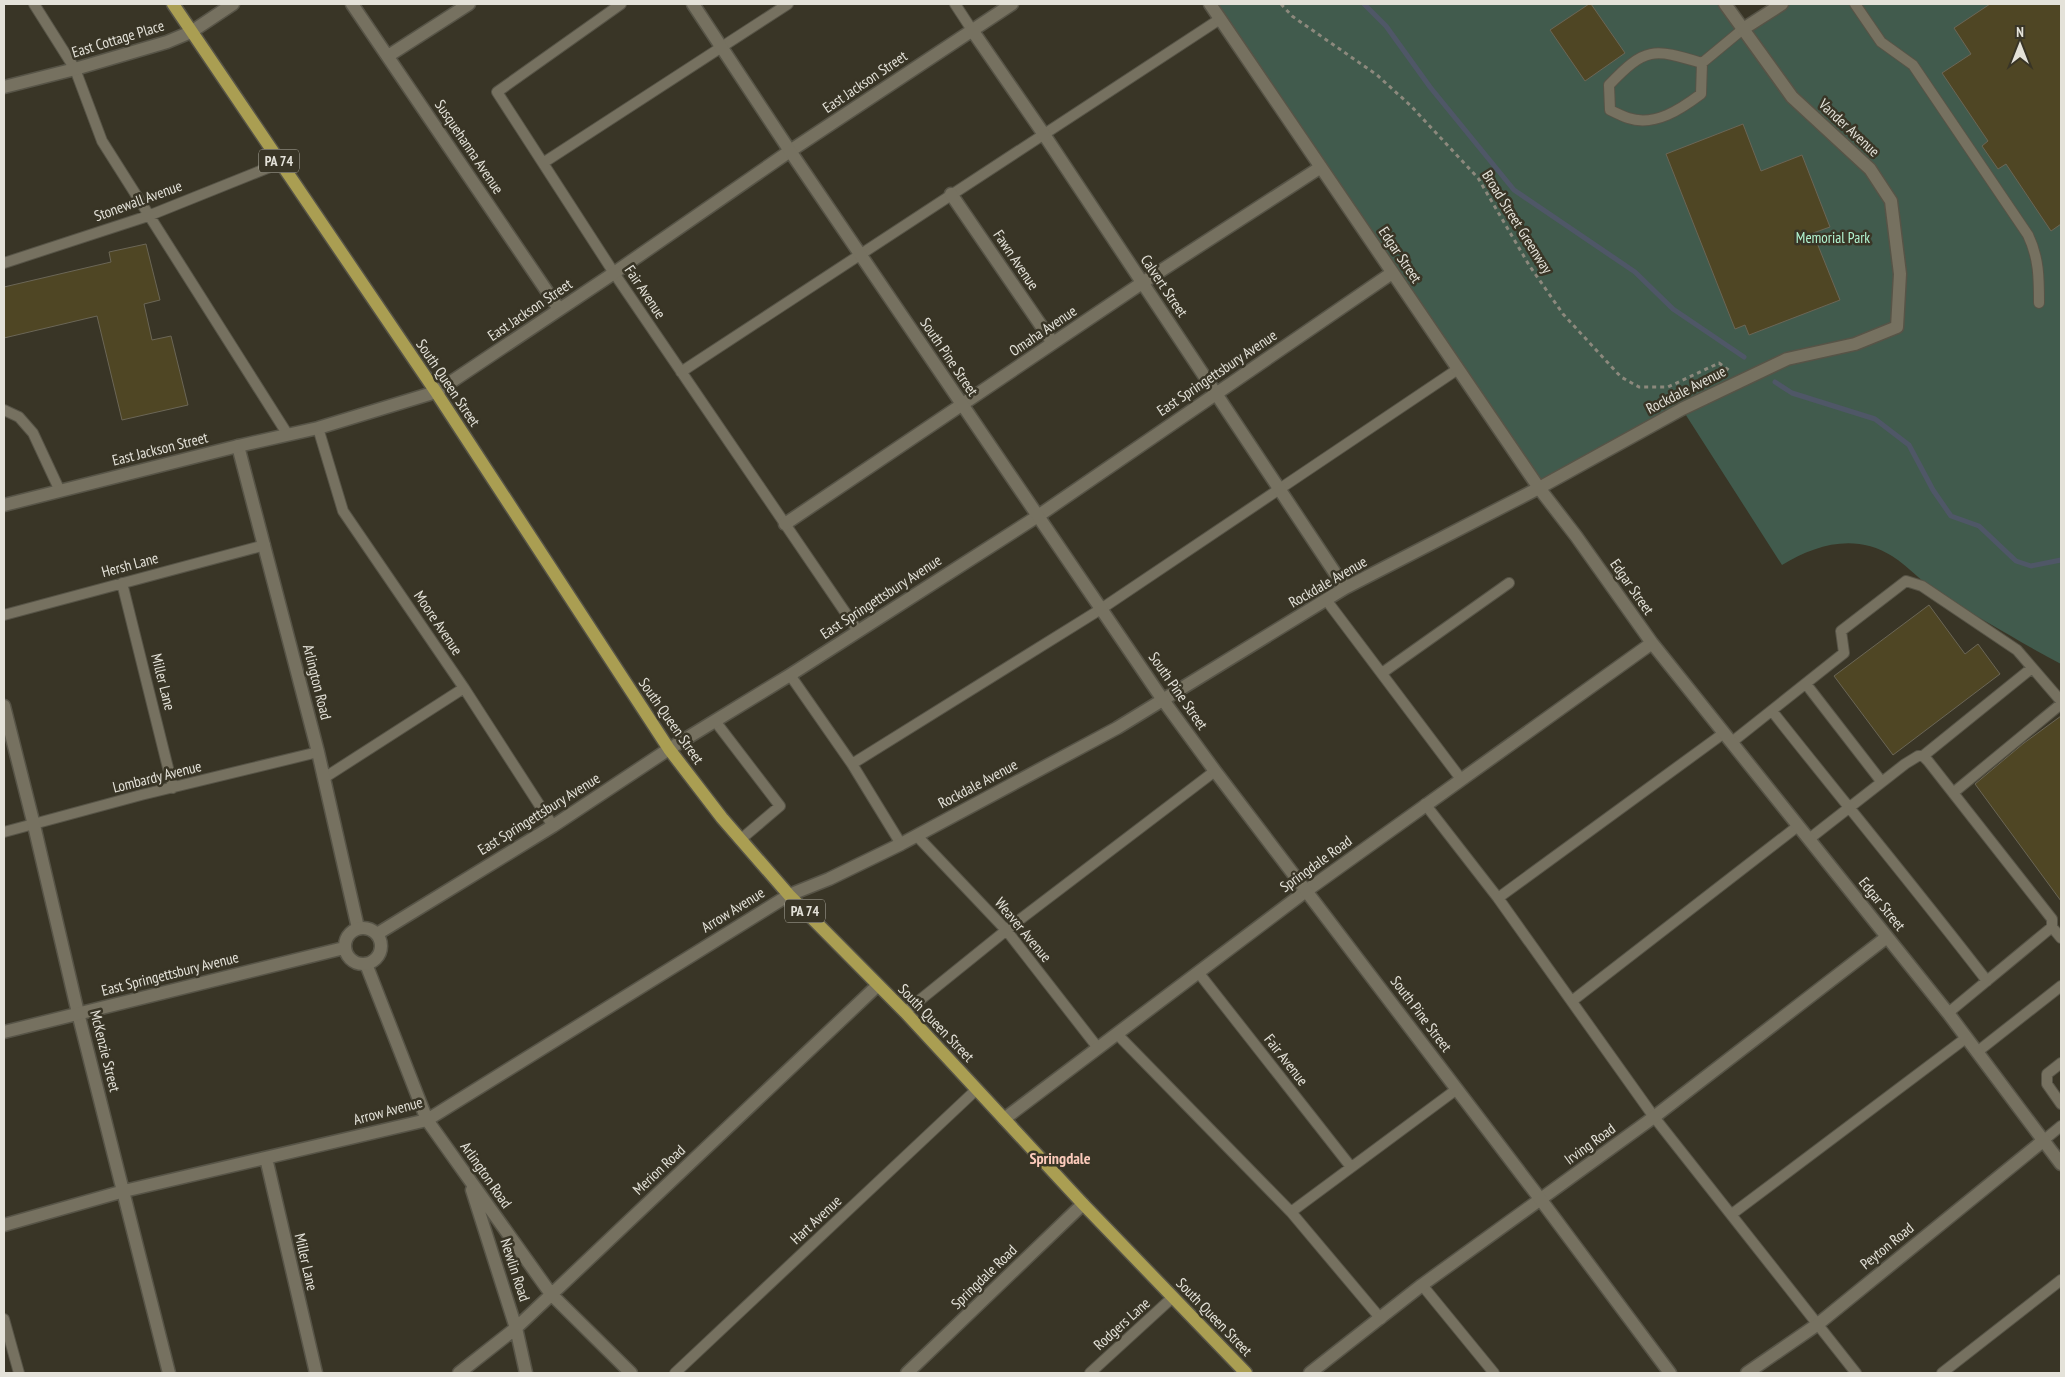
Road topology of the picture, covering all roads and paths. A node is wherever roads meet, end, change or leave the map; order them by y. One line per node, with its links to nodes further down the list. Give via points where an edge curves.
1 (34, 4): 23 (lane)
2 (173, 4): 19 (main road, South Queen Street / PA 74)
3 (233, 4): 19 (street, East Cottage Place)
4 (352, 4): 21 (street, Susquehanna Avenue)
5 (469, 4): 21 (street)
6 (621, 4): 28 (lane, Fair Avenue, via 497,92)
7 (692, 4): 20 (street, South Pine Street)
8 (788, 4): 20 (lane)
9 (955, 4): 18 (lane, Calvert Street)
10 (1012, 4): 18 (street, East Jackson Street)
11 (1210, 4): 16 (street, Edgar Street)
12 (1281, 4): 43 (path, Broad Street Greenway, via 1292,16 1376,75 1411,106 1478,178 1529,265 1558,306 1621,378 1639,387 1668,387 1719,363)
13 (1726, 4): 17 (street, Vander Avenue)
14 (1782, 4): 17 (street)
15 (1855, 4): 37 (lane, via 1881,42 1913,65 2028,235 2038,266)
16 (1220, 19): 25 (lane); 29 (street, Edgar Street)
17 (1743, 29): 22 (lane); 39 (street, Vander Avenue, via 1792,97 1870,169 1891,202 1900,274)
18 (972, 30): 25 (street, Calvert Street); 26 (street, East Jackson Street)
19 (191, 32): 23 (street, East Cottage Place); 27 (main road, South Queen Street / PA 74)
20 (722, 48): 26 (street, South Pine Street); 28 (lane)
21 (388, 56): 38 (street, Susquehanna Avenue)
22 (1702, 62): 22 (lane, via 1701,94 1684,106 1653,120 1630,119 1610,110 1609,85 1628,65 1646,54 1670,53)
23 (75, 69): 24 (street, East Cottage Place); 31 (lane, via 102,142)
24 (4, 87)
25 (1043, 133): 30 (lane); 36 (street, Calvert Street)
26 (790, 151): 32 (street, South Pine Street); 34 (street, East Jackson Street)
27 (280, 163): 31 (lane, Stonewall Avenue); 44 (main road, South Queen Street / PA 74)
28 (543, 163): 34 (lane, Fair Avenue)
29 (1321, 167): 35 (street, Edgar Street); 36 (street, Omaha Avenue)
30 (951, 194): 32 (lane); 40 (street, Fawn Avenue)
31 (148, 216): 33 (lane, Stonewall Avenue); 49 (lane)
32 (860, 255): 42 (lane); 46 (street, South Pine Street)
33 (4, 263)
34 (614, 273): 38 (street, East Jackson Street); 42 (lane, Fair Avenue)
35 (1392, 273): 41 (street, Edgar Street); 45 (street, East Springettsbury Avenue)
36 (1142, 283): 40 (street, Omaha Avenue); 45 (street, Calvert Street)
37 (2040, 303)
38 (559, 309): 44 (street, East Jackson Street)
39 (1897, 327): 43 (street, Rockdale Avenue, via 1855,344 1787,358)
40 (1053, 343): 46 (street, Omaha Avenue)
41 (1458, 369): 51 (street, Edgar Street); 52 (lane)
42 (681, 372): 56 (lane, Fair Avenue)
43 (1742, 380): 51 (street, Rockdale Avenue, via 1682,409)
44 (436, 392): 48 (street, East Jackson Street); 77 (main road, South Queen Street / PA 74)
45 (1216, 393): 52 (street, Calvert Street); 55 (street, East Springettsbury Avenue)
46 (962, 404): 55 (street, South Pine Street); 56 (street, Omaha Avenue)
47 (4, 410): 53 (lane, via 19,417 33,433)
48 (318, 428): 49 (street, East Jackson Street); 70 (lane, Moore Avenue, via 343,512)
49 (288, 434): 50 (street, East Jackson Street)
50 (238, 446): 53 (street, East Jackson Street); 57 (street, Arlington Road)
51 (1540, 488): 60 (street, Rockdale Avenue); 65 (street, Edgar Street)
52 (1279, 489): 60 (street, Calvert Street); 62 (lane)
53 (60, 491): 54 (street, East Jackson Street)
54 (4, 505)
55 (1038, 516): 62 (street, South Pine Street); 64 (street, East Springettsbury Avenue)
56 (785, 524): 64 (lane, Fair Avenue)
57 (265, 545): 58 (lane, Hersh Lane); 78 (street, Arlington Road)
58 (122, 583): 63 (lane, Hersh Lane); 85 (lane, Miller Lane)
59 (1508, 583): 67 (lane)
60 (1345, 588): 61 (street, Rockdale Avenue)
61 (1327, 601): 67 (lane); 71 (street, Rockdale Avenue)
62 (1101, 609): 71 (street, South Pine Street); 80 (lane)
63 (4, 615)
64 (858, 631): 68 (street, East Springettsbury Avenue)
65 (1652, 643): 76 (street, Edgar Street); 83 (street, Springdale Road)
66 (2032, 668): 69 (lane, via 2017,650 1922,586 1906,581 1841,631 1844,653); 72 (lane); 79 (lane)
67 (1382, 673): 83 (lane)
68 (790, 675): 75 (street, East Springettsbury Avenue); 80 (lane)
69 (1806, 684): 74 (lane); 84 (lane)
70 (464, 688): 82 (lane); 90 (lane, Moore Avenue)
71 (1163, 700): 81 (street, South Pine Street); 93 (street, Rockdale Avenue)
72 (2061, 702): 86 (lane)
73 (4, 706): 89 (street, McKenzie Street)
74 (1772, 711): 76 (lane); 88 (lane)
75 (715, 721): 77 (street, East Springettsbury Avenue); 95 (lane, via 780,806)
76 (1728, 738): 91 (street, Edgar Street); 99 (lane)
77 (669, 750): 90 (street, East Springettsbury Avenue); 95 (main road, South Queen Street / PA 74)
78 (318, 752): 82 (street, Arlington Road); 85 (lane, Lombardy Avenue)
79 (1923, 756): 84 (lane, via 1913,759); 86 (lane)
80 (852, 764): 96 (lane)
81 (1215, 771): 97 (street, South Pine Street); 102 (lane)
82 (324, 778): 101 (street, Arlington Road)
83 (1461, 779): 87 (street, Springdale Road)
84 (1881, 781): 88 (lane)
85 (173, 788): 89 (lane, Lombardy Avenue)
86 (1953, 792): 100 (lane, via 2049,914)
87 (1425, 804): 97 (street, Springdale Road); 99 (lane)
88 (1849, 809): 94 (lane); 109 (lane)
89 (34, 825): 92 (lane, Lombardy Avenue); 114 (street, McKenzie Street)
90 (553, 826): 103 (street, East Springettsbury Avenue)
91 (1798, 826): 94 (street, Edgar Street); 112 (lane)
92 (4, 832)
93 (917, 836): 96 (street, Rockdale Avenue); 102 (lane, Weaver Avenue)
94 (1809, 839): 104 (street, Edgar Street)
95 (740, 840): 98 (main road, South Queen Street / PA 74)
96 (901, 844): 98 (street, Rockdale Avenue, via 829,879)
97 (1306, 891): 108 (street, Springdale Road); 123 (street, South Pine Street)
98 (789, 894): 110 (main road, South Queen Street / PA 74); 127 (street, Arrow Avenue)
99 (1498, 898): 112 (lane)
100 (2052, 926): 105 (lane); 109 (lane)
101 (358, 928): 103 (street, via 369,928); 106 (street, via 348,934)
102 (1007, 931): 113 (lane); 119 (lane, Weaver Avenue)
103 (377, 934): 107 (street, via 381,940 380,953)
104 (1888, 937): 115 (street, Edgar Street); 125 (street, Irving Road)
105 (2061, 938)
106 (344, 948): 107 (street, via 350,959); 114 (street, East Springettsbury Avenue)
107 (366, 964): 127 (street, Arlington Road)
108 (1198, 972): 117 (street, Springdale Road); 132 (lane, Fair Avenue)
109 (1987, 981): 115 (lane)
110 (877, 986): 113 (main road, South Queen Street / PA 74); 142 (street, Merion Road)
111 (2061, 986): 120 (lane)
112 (1572, 1001): 125 (lane)
113 (905, 1012): 122 (main road, South Queen Street / PA 74)
114 (78, 1013): 116 (street, East Springettsbury Avenue); 134 (street, McKenzie Street)
115 (1948, 1013): 118 (street, Edgar Street)
116 (4, 1032)
117 (1117, 1034): 119 (street, Springdale Road); 137 (lane)
118 (1966, 1038): 120 (street, Edgar Street); 138 (lane)
119 (1098, 1048): 126 (street, Springdale Road)
120 (1977, 1052): 129 (street, Edgar Street)
121 (2061, 1063): 124 (lane, via 2047,1074 2047,1084)
122 (976, 1089): 126 (main road, South Queen Street / PA 74); 154 (lane, Hart Avenue)
123 (1457, 1089): 132 (lane); 135 (street, South Pine Street)
124 (2061, 1104)
125 (1654, 1117): 135 (street, Irving Road); 138 (lane)
126 (1004, 1119): 136 (main road, South Queen Street / PA 74)
127 (427, 1120): 130 (street, Arrow Avenue); 133 (street, Arlington Road)
128 (2061, 1126): 129 (lane)
129 (2044, 1140): 131 (street, Edgar Street); 146 (street, Peyton Road)
130 (266, 1158): 134 (street, Arrow Avenue); 150 (street, Miller Lane)
131 (2061, 1164)
132 (1351, 1167): 137 (lane)
133 (468, 1178): 142 (street, Arlington Road); 147 (street, Newlin Road)
134 (124, 1191): 139 (street, Arrow Avenue); 149 (street, McKenzie Street)
135 (1541, 1200): 141 (street, Irving Road); 160 (street, South Pine Street)
136 (1083, 1204): 143 (main road, South Queen Street / PA 74); 155 (street, Springdale Road)
137 (1291, 1212): 145 (lane)
138 (1732, 1214): 146 (lane)
139 (4, 1225)
140 (2061, 1280): 163 (lane)
141 (1422, 1286): 145 (street, Irving Road); 159 (lane)
142 (551, 1294): 147 (street, Merion Road); 153 (street, Arlington Road)
143 (1173, 1297): 156 (lane, Rodgers Lane); 157 (main road, South Queen Street / PA 74)
144 (4, 1319): 148 (lane)
145 (1381, 1319): 158 (street, Irving Road)
146 (1818, 1324): 161 (street, Peyton Road); 162 (lane)
147 (516, 1328): 151 (street, Merion Road); 152 (street, Newlin Road)
148 (19, 1373)
149 (169, 1373)
150 (316, 1373)
151 (458, 1373)
152 (526, 1373)
153 (631, 1373)
154 (675, 1373)
155 (907, 1373)
156 (1090, 1373)
157 (1246, 1373)
158 (1310, 1373)
159 (1494, 1373)
160 (1670, 1373)
161 (1747, 1373)
162 (1856, 1373)
163 (1942, 1373)

